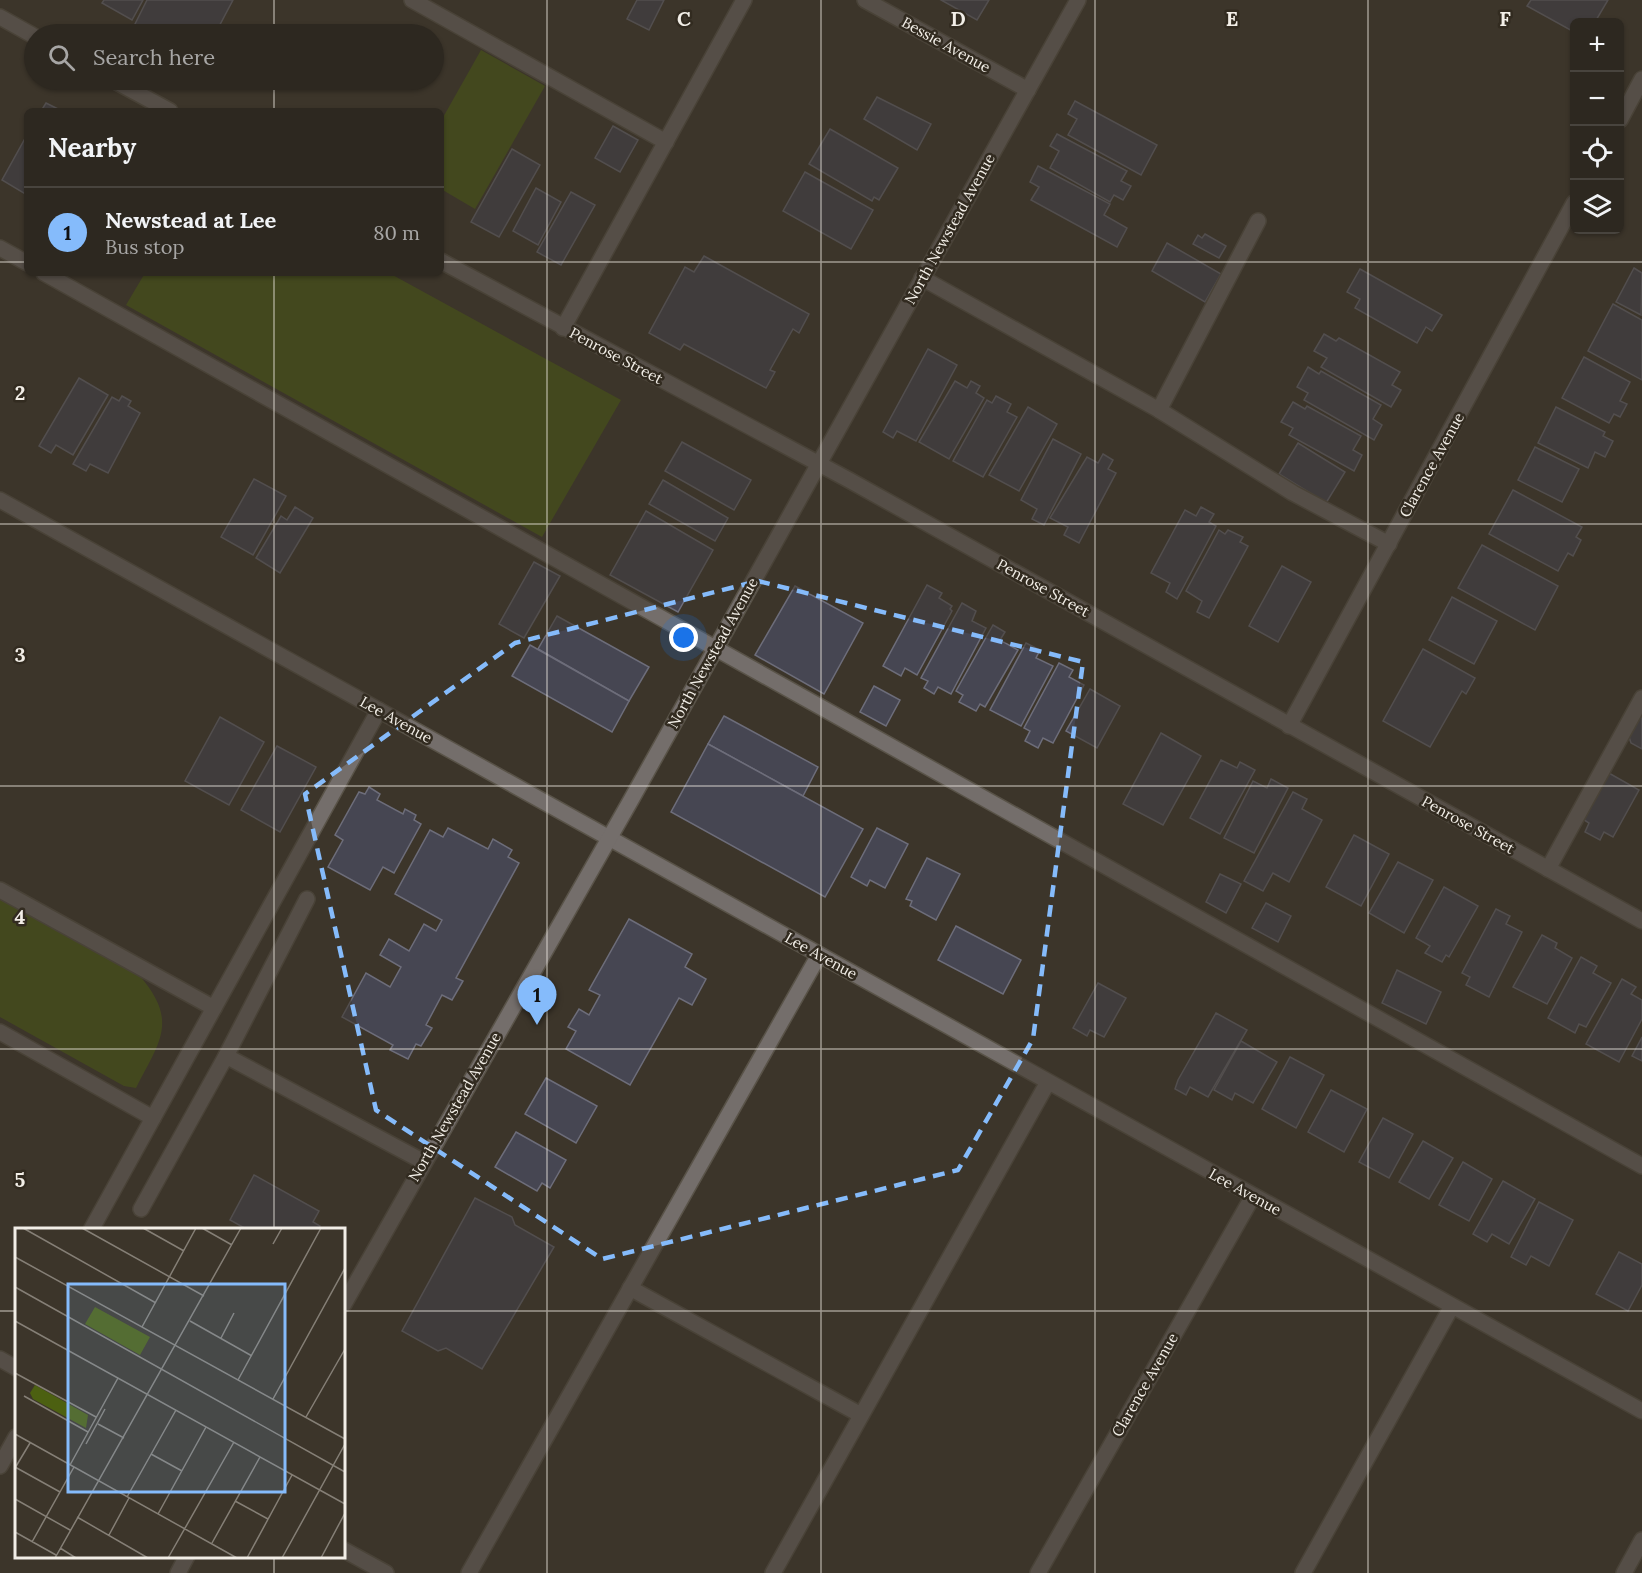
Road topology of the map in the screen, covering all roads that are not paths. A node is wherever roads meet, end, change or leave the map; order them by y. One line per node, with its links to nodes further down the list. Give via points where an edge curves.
1 (412, 0): 12 (street)
2 (744, 0): 12 (street)
3 (865, 0): 9 (street, Bessie Avenue)
4 (1078, 0): 9 (street, North Newstead Avenue)
5 (0, 17): 6 (street)
6 (24, 30)
7 (1642, 79): 11 (street)
8 (131, 90): 10 (street)
9 (1028, 90): 19 (street, North Newstead Avenue)
10 (164, 108)
11 (1624, 113)
12 (666, 142): 20 (street)
13 (1570, 212): 24 (street, Clarence Avenue)
14 (1258, 221): 21 (street)
15 (0, 248): 16 (street)
16 (24, 261)
17 (444, 263): 20 (street, Penrose Street)
18 (49, 276): 25 (street)
19 (922, 278): 21 (street); 22 (street, North Newstead Avenue)
20 (563, 328): 22 (street, Penrose Street)
21 (1159, 410): 24 (street, via 1293,493)
22 (819, 463): 25 (street, North Newstead Avenue); 28 (street, Penrose Street)
23 (0, 500): 27 (street, Lee Avenue)
24 (1389, 544): 28 (street, Clarence Avenue)
25 (716, 648): 29 (street, North Newstead Avenue); 41 (street)
26 (1642, 698): 30 (street)
27 (379, 710): 29 (street, Lee Avenue); 35 (street)
28 (1289, 726): 30 (street, Penrose Street)
29 (609, 838): 34 (street, Lee Avenue); 40 (street, North Newstead Avenue)
30 (1548, 869): 33 (street, Penrose Street)
31 (0, 890): 35 (street)
32 (307, 899): 37 (street)
33 (1642, 921)
34 (819, 955): 38 (street, Lee Avenue); 45 (street)
35 (214, 1008): 39 (street)
36 (0, 1032): 39 (street)
37 (226, 1056): 40 (street); 43 (street)
38 (1047, 1082): 42 (street, Lee Avenue); 51 (street)
39 (153, 1118): 44 (street)
40 (424, 1162): 46 (street, North Newstead Avenue)
41 (1642, 1166)
42 (1253, 1196): 47 (street, Lee Avenue); 61 (street, Clarence Avenue)
43 (141, 1209)
44 (92, 1228)
45 (630, 1288): 51 (street); 59 (street)
46 (345, 1302)
47 (1452, 1306): 50 (street, Lee Avenue); 62 (street)
48 (0, 1359): 49 (street)
49 (15, 1366)
50 (1642, 1411)
51 (861, 1415): 60 (street)
52 (15, 1439): 53 (street)
53 (0, 1466)
54 (1642, 1540): 63 (street)
55 (345, 1551): 58 (street)
56 (186, 1558): 57 (street)
57 (178, 1573)
58 (386, 1573)
59 (469, 1573)
60 (773, 1573)
61 (1038, 1573)
62 (1303, 1573)
63 (1624, 1573)

